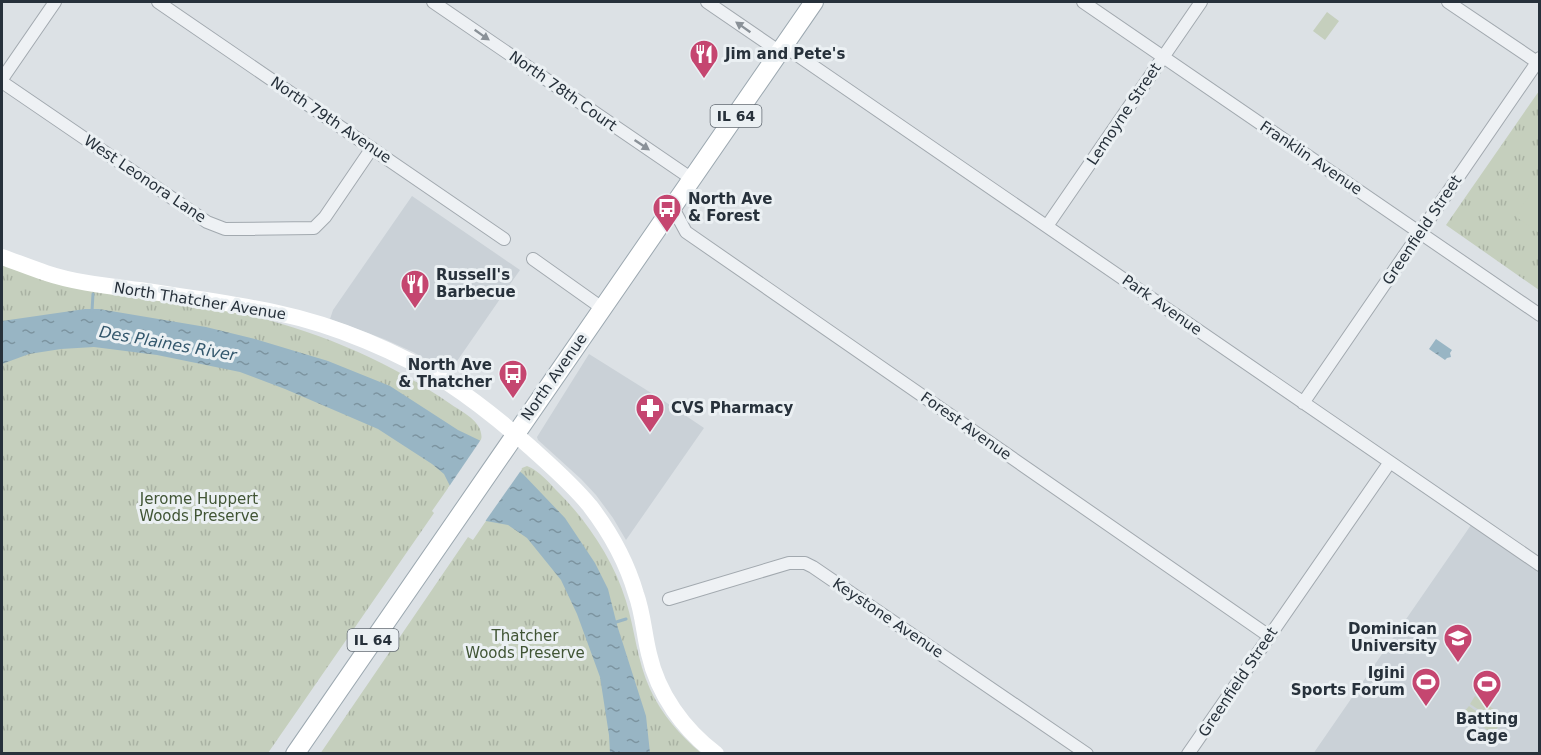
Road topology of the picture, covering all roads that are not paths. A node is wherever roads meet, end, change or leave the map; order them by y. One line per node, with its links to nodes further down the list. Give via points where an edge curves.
1 (55, 2): 12 (street)
2 (158, 2): 13 (street, North 79th Avenue)
3 (433, 2): 14 (street, North 78th Court, one-way to 14)
4 (707, 2): 9 (street, Park Avenue, one-way to 4)
5 (814, 2): 9 (main road, North Avenue / IL 64)
6 (1083, 2): 10 (street, Franklin Avenue)
7 (1201, 2): 10 (street, Lemoyne Street)
8 (1448, 2): 11 (street)
9 (782, 49): 14 (main road, North Avenue / IL 64); 16 (street, Park Avenue)
10 (1163, 57): 16 (street, Lemoyne Street); 17 (street, Franklin Avenue)
11 (1538, 61): 17 (street, Greenfield Street)
12 (2, 80): 13 (street, West Leonora Lane, via 207,222 225,229 314,228)
13 (372, 148): 18 (street, North 79th Avenue)
14 (692, 179): 15 (main road, North Avenue / IL 64)
15 (673, 208): 21 (main road, North Avenue / IL 64); 28 (street, Forest Avenue, via 686,232)
16 (1047, 226): 23 (street, Park Avenue)
17 (1420, 233): 22 (street, Franklin Avenue); 23 (street, Greenfield Street)
18 (504, 239)
19 (2, 257): 24 (street, North Thatcher Avenue, via 47,274 281,313 335,329 447,383)
20 (532, 259): 21 (street)
21 (602, 308): 24 (main road, North Avenue / IL 64)
22 (1539, 315)
23 (1303, 403): 25 (street, Park Avenue)
24 (514, 434): 29 (main road, North Avenue / IL 64); 30 (street, North Thatcher Avenue, via 560,473 603,525 631,578 660,685 684,725)
25 (1390, 462): 26 (street, Park Avenue); 28 (street, Greenfield Street)
26 (1539, 565)
27 (669, 599): 31 (street, Keystone Avenue, via 789,563 806,563)
28 (1269, 636): 32 (street, Greenfield Street)
29 (295, 753)
30 (716, 753)
31 (1087, 753)
32 (1188, 753)

